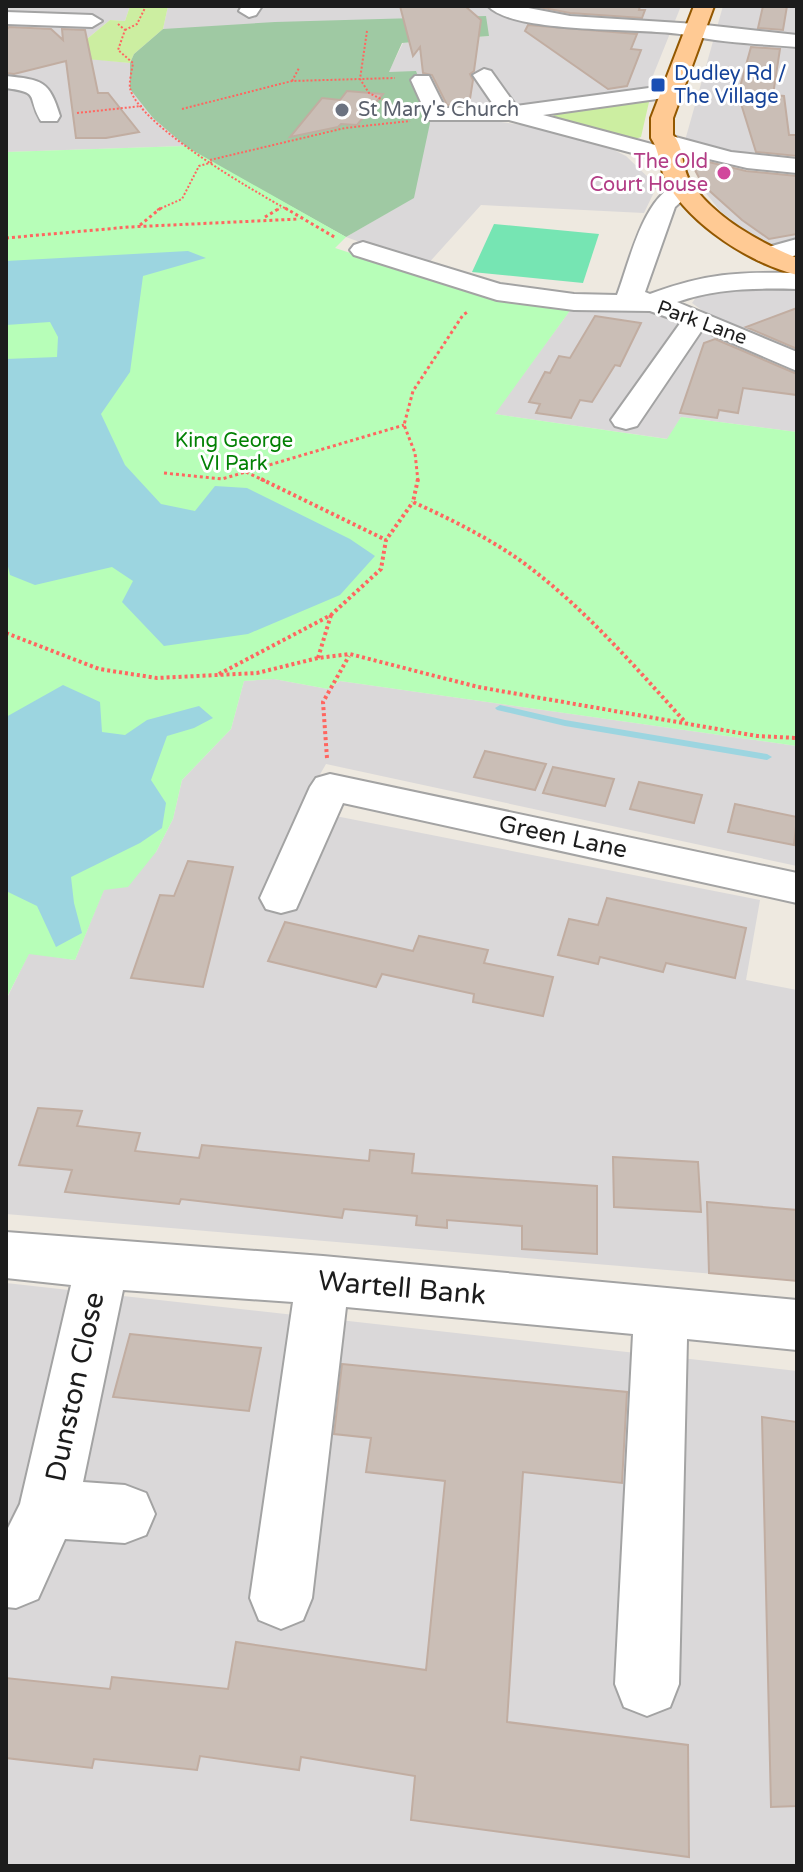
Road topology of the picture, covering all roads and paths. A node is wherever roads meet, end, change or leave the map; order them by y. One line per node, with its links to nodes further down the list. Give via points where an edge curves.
1 (146, 6): 6 (path, via 137,24)
2 (498, 6): 8 (street, via 558,19)
3 (704, 6): 8 (main road)
4 (6, 18): 5 (street)
5 (92, 21): 6 (path)
6 (125, 30): 18 (path, via 118,50 133,63 130,88)
7 (367, 31): 13 (path)
8 (695, 31): 9 (street); 17 (main road)
9 (797, 41)
10 (299, 68): 15 (path)
11 (484, 75): 21 (street)
12 (396, 78): 13 (path)
13 (360, 79): 15 (path); 24 (path, via 369,93 418,118)
14 (422, 80): 24 (street)
15 (292, 81): 19 (path)
16 (6, 82): 22 (street, via 42,92)
17 (671, 91): 21 (street); 25 (main road, via 662,118)
18 (142, 106): 20 (path); 26 (path, via 148,117)
19 (182, 109)
20 (76, 113): 22 (street)
21 (510, 113): 24 (street); 25 (street)
22 (49, 116): 23 (street)
23 (23, 118)
24 (434, 118): 26 (path, via 357,126)
25 (667, 149): 27 (street); 30 (main road)
26 (212, 161): 31 (path); 34 (path, via 199,166 182,199)
27 (760, 164): 28 (street); 29 (street, via 771,183)
28 (797, 166)
29 (797, 183)
30 (683, 189): 38 (main road, via 710,217); 42 (street, Park Lane, via 664,204 630,296)
31 (281, 208): 32 (path); 33 (path)
32 (261, 219): 33 (path); 34 (path)
33 (300, 219): 37 (path)
34 (138, 227): 35 (path)
35 (6, 238)
36 (797, 247): 38 (street)
37 (363, 250): 41 (street)
38 (766, 255): 39 (main road)
39 (797, 267)
40 (797, 281): 42 (street, via 702,284)
41 (497, 292): 42 (street); 45 (path, via 463,315 413,391)
42 (647, 304): 43 (street, Park Lane)
43 (697, 318): 44 (street, Park Lane); 46 (street, via 614,420)
44 (797, 362)
45 (404, 425): 47 (path); 49 (path, via 415,453 418,479)
46 (657, 428)
47 (246, 472): 48 (path, via 222,479); 50 (path)
48 (164, 473)
49 (413, 502): 50 (path); 56 (path, via 520,560 577,606)
50 (386, 540): 51 (path, via 381,569)
51 (331, 615): 54 (path); 55 (path)
52 (6, 633): 55 (path, via 99,669 157,678)
53 (350, 654): 54 (path); 56 (path, via 478,687); 58 (path, via 323,702)
54 (318, 658): 55 (path, via 257,673)
55 (217, 675)
56 (687, 724): 57 (path)
57 (797, 738)
58 (330, 787): 59 (street, Green Lane); 60 (street)
59 (797, 888)
60 (281, 898)
61 (6, 1255): 62 (street, Wartell Bank)
62 (102, 1265): 63 (street, Wartell Bank); 66 (street, Dunston Close)
63 (323, 1280): 64 (street, Wartell Bank); 69 (street)
64 (661, 1312): 65 (street, Wartell Bank); 70 (street)
65 (797, 1325)
66 (48, 1509): 67 (street, Dunston Close); 68 (street, Dunston Close, via 16,1577)
67 (125, 1514)
68 (6, 1576)
69 (281, 1598)
70 (647, 1684)

